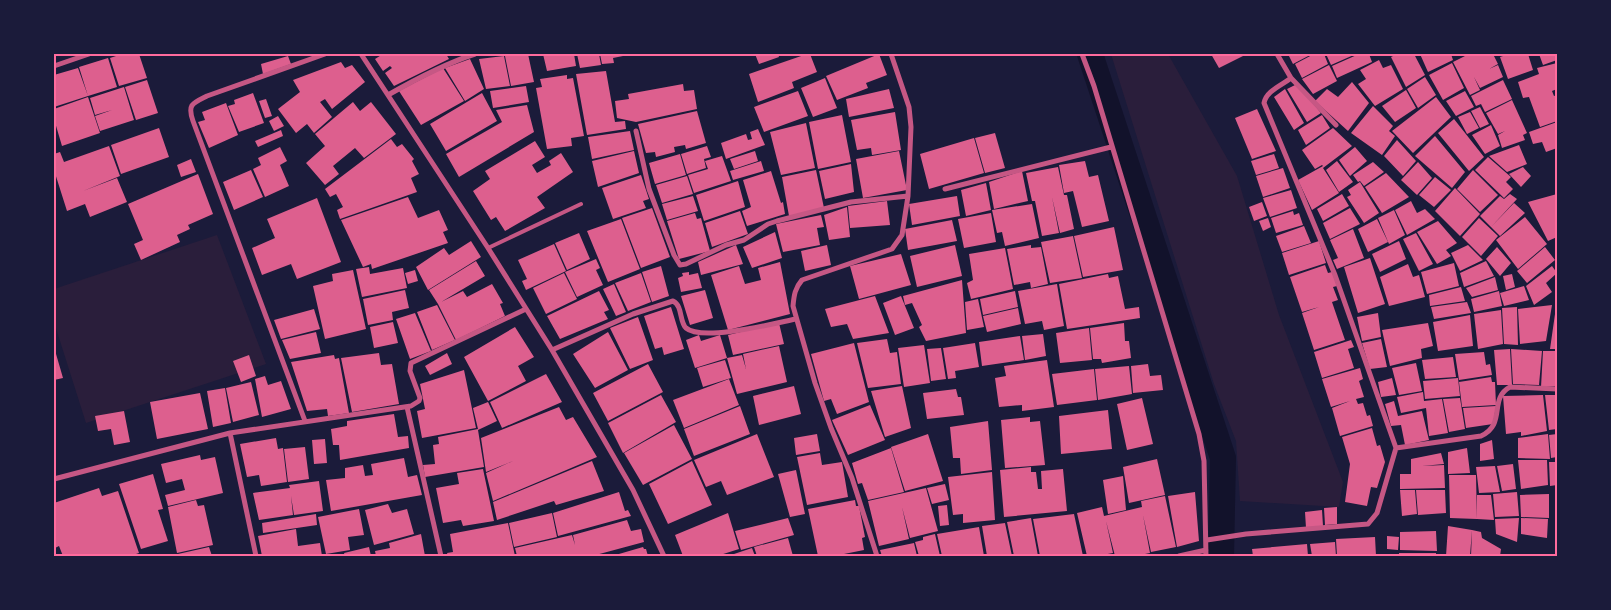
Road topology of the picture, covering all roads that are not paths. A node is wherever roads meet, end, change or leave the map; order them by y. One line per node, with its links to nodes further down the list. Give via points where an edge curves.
1 (89, 54): 8 (street)
2 (324, 54): 23 (street, via 207,96 192,104 190,110)
3 (361, 54): 10 (street)
4 (475, 54): 10 (street, via 434,70)
5 (891, 54): 15 (street, via 909,107)
6 (1082, 54): 13 (street)
7 (1277, 54): 9 (street)
8 (54, 66)
9 (1291, 78): 11 (street); 25 (street, via 1270,92 1264,103 1335,275)
10 (388, 95): 17 (street)
11 (1336, 125)
12 (636, 131): 15 (street, via 649,189 680,265 744,240 777,221 851,202)
13 (1111, 147): 14 (street); 27 (street, via 1199,434 1204,461)
14 (945, 189)
15 (908, 196): 19 (street, via 898,243 892,248 802,280 794,294)
16 (581, 204): 17 (lane)
17 (488, 248): 18 (street)
18 (526, 309): 20 (street); 22 (street, via 411,363 410,371 420,398)
19 (796, 318): 20 (street, via 725,333 690,330 686,328 678,304 673,301 633,314); 32 (street, via 815,383 852,478)
20 (552, 350): 31 (street, via 633,490)
21 (1557, 389): 25 (street, via 1510,387 1501,394 1495,422 1487,433)
22 (407, 407): 23 (street); 30 (street)
23 (305, 421): 24 (street)
24 (230, 433): 26 (street); 29 (street)
25 (1396, 448): 27 (street, via 1377,513 1368,524)
26 (54, 479)
27 (1207, 540): 28 (street)
28 (1206, 550): 33 (street); 34 (street)
29 (256, 556)
30 (441, 556)
31 (664, 556)
32 (877, 556)
33 (1179, 556)
34 (1206, 556)

